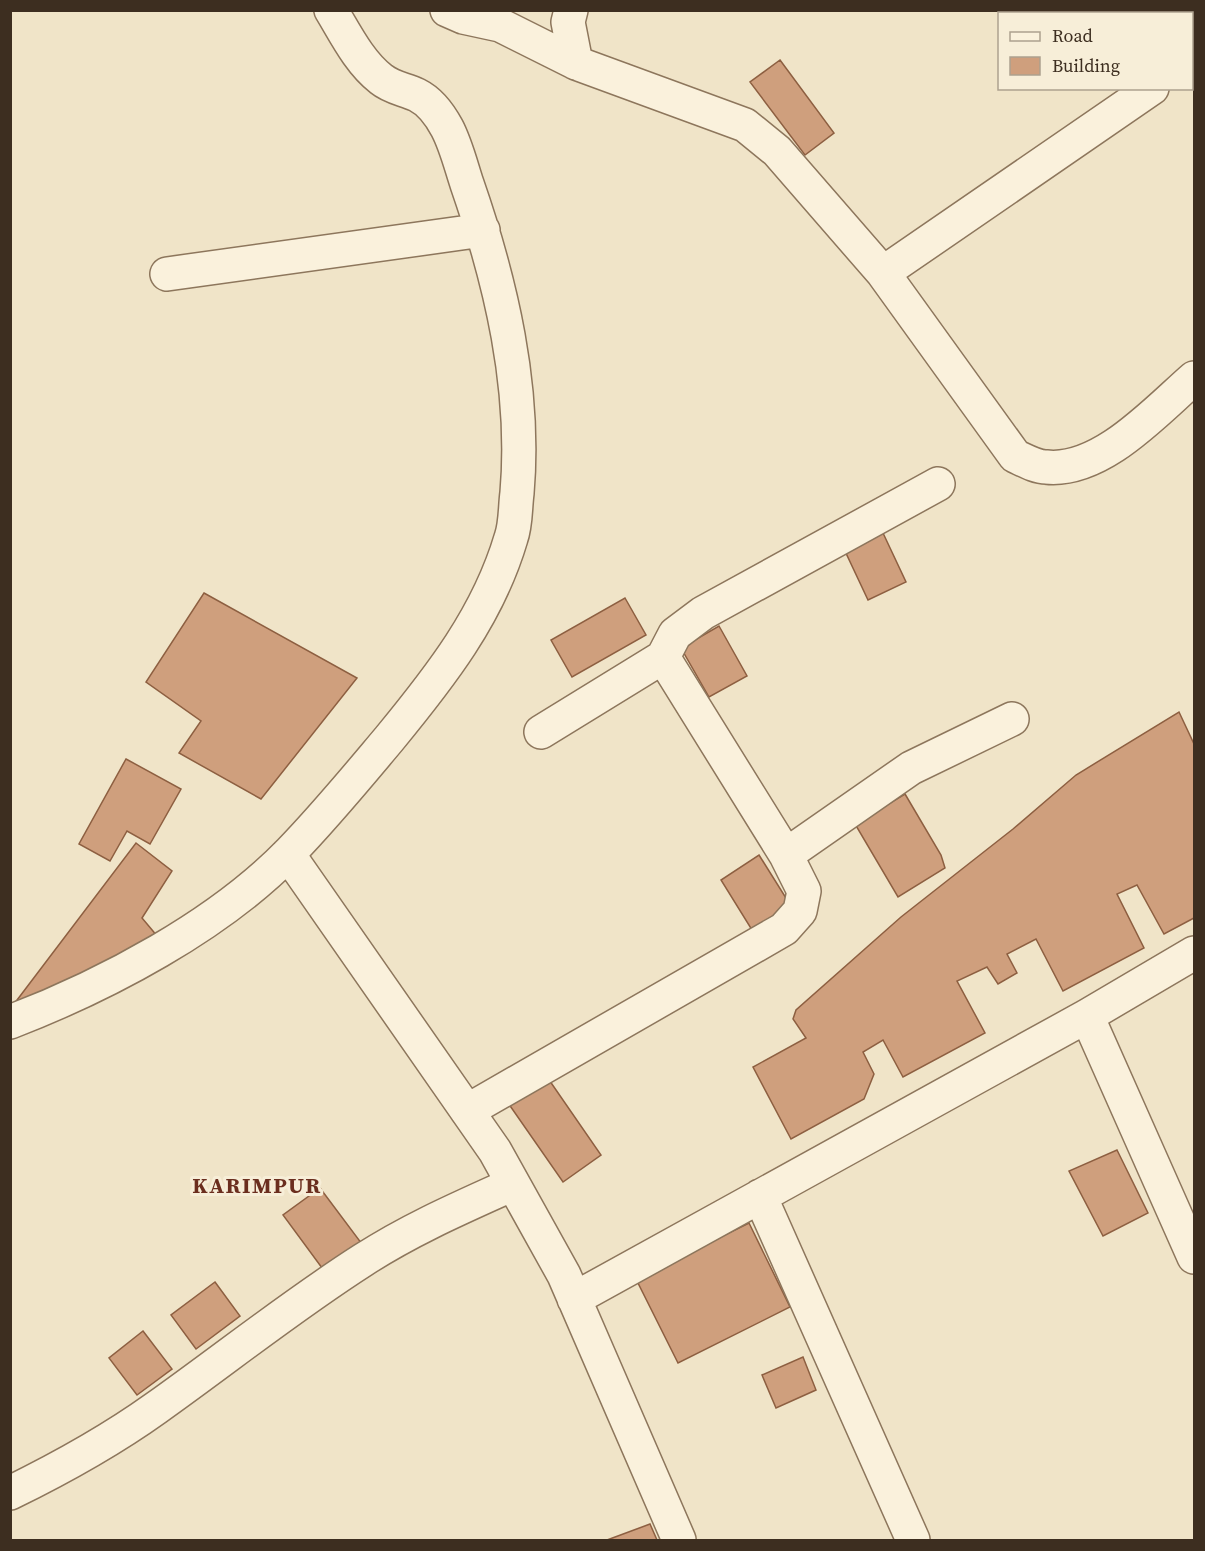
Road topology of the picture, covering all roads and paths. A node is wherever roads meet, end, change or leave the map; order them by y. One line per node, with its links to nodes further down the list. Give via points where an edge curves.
1 (331, 10): 7 (street, via 380,79 417,95 436,109 449,131)
2 (447, 10): 4 (street, via 463,17)
3 (571, 10): 5 (street, via 568,22)
4 (514, 18): 5 (street)
5 (576, 63): 8 (street, via 745,124 804,180)
6 (1149, 90): 8 (street)
7 (483, 230): 9 (street); 15 (street, via 520,420 513,534 492,593 443,675)
8 (883, 273): 10 (street, via 1015,456 1045,468 1077,465 1110,449)
9 (167, 274)
10 (1194, 378)
11 (938, 484): 12 (street, via 704,613 675,634)
12 (663, 657): 14 (street); 16 (street)
13 (1012, 719): 16 (street, via 910,768)
14 (541, 732)
15 (288, 854): 19 (street, via 227,904 126,969 65,1001); 20 (street)
16 (786, 855): 20 (street, via 804,891 800,911 784,929)
17 (1194, 953): 18 (street)
18 (1087, 1016): 22 (street); 23 (street)
19 (10, 1022)
20 (466, 1111): 21 (street)
21 (513, 1184): 24 (street); 25 (street, via 448,1213 364,1259 297,1303 146,1415)
22 (760, 1196): 24 (street); 27 (street)
23 (1194, 1257)
24 (574, 1299): 26 (street)
25 (10, 1493)
26 (679, 1540)
27 (913, 1540)

